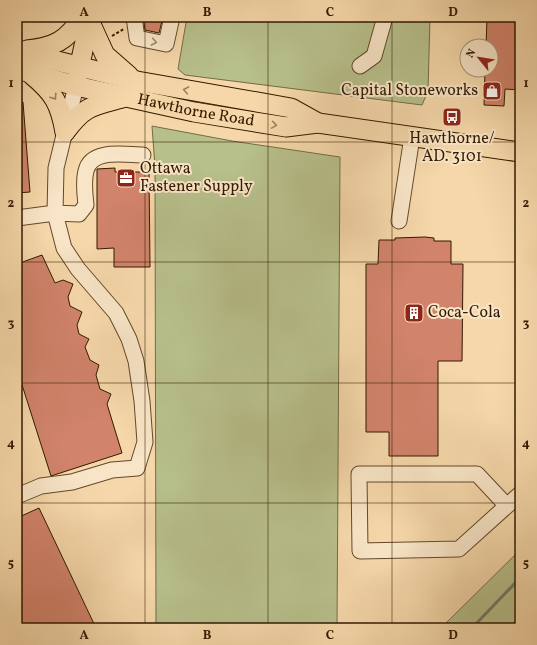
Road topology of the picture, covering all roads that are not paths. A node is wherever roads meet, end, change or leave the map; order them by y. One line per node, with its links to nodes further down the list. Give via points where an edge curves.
1 (172, 17): 4 (lane, one-way to 1, via 137,38 166,44)
2 (385, 17): 7 (lane, via 374,56)
3 (87, 18): 5 (main road, via 62,41 44,47); 6 (main road); 9 (main road, via 105,55)
4 (134, 19)
5 (17, 50): 6 (main road, Hawthorne Road)
6 (80, 66): 9 (main road, Hawthorne Road); 10 (main road)
7 (360, 66)
8 (22, 71): 10 (main road, Hawthorne Road); 13 (main road, one-way to 13, via 43,84 55,97 62,113)
9 (137, 81): 12 (main road, Hawthorne Road, one-way to 9, via 291,108)
10 (76, 86): 11 (main road, Hawthorne Road); 13 (lane)
11 (125, 97): 12 (main road, Hawthorne Road, one-way to 12, via 194,112 286,127); 13 (main road, via 89,108 77,116)
12 (318, 123): 14 (main road, Hawthorne Road)
13 (65, 132): 17 (lane, via 56,168)
14 (412, 137): 15 (main road, Hawthorne Road); 19 (lane)
15 (520, 152)
16 (143, 155): 17 (lane, via 103,155 90,163 86,171 86,205 79,214)
17 (55, 213): 18 (lane); 21 (lane, via 64,248 78,270 116,313 129,340 136,361 145,442 137,468 112,470 72,482 41,486)
18 (17, 218)
19 (400, 221)
20 (520, 494): 22 (lane)
21 (17, 496)
22 (506, 505): 22 (lane, via 459,549 360,551 359,474 477,474)

